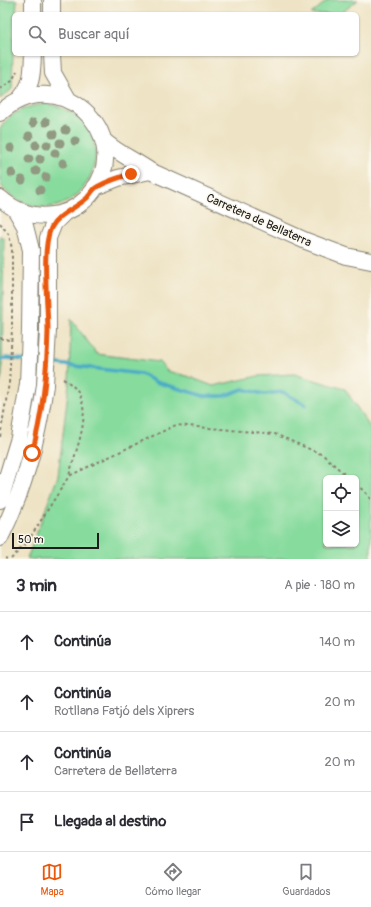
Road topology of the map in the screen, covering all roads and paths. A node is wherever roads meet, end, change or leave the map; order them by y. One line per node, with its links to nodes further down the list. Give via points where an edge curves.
1 (33, 0): 3 (main road)
2 (52, 0): 4 (main road)
3 (33, 12)
4 (52, 12)
5 (33, 56): 10 (main road, via 31,80 28,89)
6 (52, 56): 9 (main road, via 53,73)
7 (19, 65): 8 (path, via 12,81)
8 (0, 89)
9 (68, 99): 10 (main road, via 43,95); 12 (main road, via 93,120)
10 (19, 100): 11 (main road)
11 (0, 113)
12 (103, 140): 13 (main road, Carretera de Bellaterra, via 120,154); 14 (main road, via 104,164)
13 (150, 171): 14 (main road, via 118,178); 19 (main road, Carretera de Bellaterra, via 306,241 346,256)
14 (96, 187): 17 (main road, via 89,197)
15 (0, 198): 16 (main road)
16 (15, 209): 17 (main road, via 37,216); 27 (main road, bridge, via 25,226 31,250 28,384 19,438)
17 (64, 213): 29 (main road, bridge, via 54,223 48,238 48,330 45,385 38,430 15,504)
18 (0, 223): 23 (path, bridge, via 8,235 12,258 9,383)
19 (371, 261)
20 (0, 338): 21 (path)
21 (9, 340)
22 (63, 379): 25 (path, via 77,392 84,415 82,432)
23 (0, 437)
24 (346, 475): 25 (path, via 323,455 275,434 176,424)
25 (69, 476): 30 (path, via 28,541)
26 (359, 487): 28 (path)
27 (0, 500)
28 (371, 501)
29 (0, 538)
30 (11, 559)

